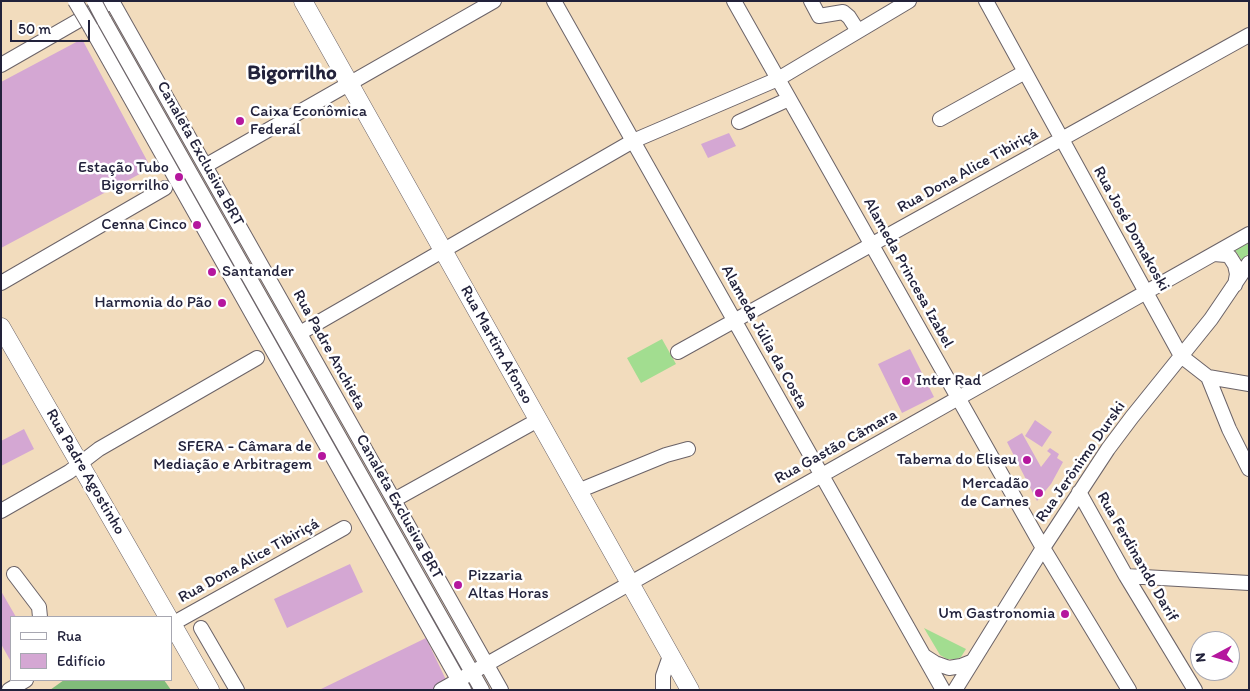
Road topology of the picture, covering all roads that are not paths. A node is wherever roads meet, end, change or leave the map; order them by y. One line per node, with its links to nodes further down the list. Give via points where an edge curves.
1 (75, 1): 69 (street, bridge)
2 (94, 1): 67 (street, Canaleta Exclusiva BRT, bridge)
3 (303, 1): 16 (main road, Rua Martim Afonso)
4 (494, 1): 16 (street)
5 (554, 1): 21 (street, Alameda Júlia da Costa)
6 (734, 1): 15 (street, Alameda Princesa Izabel)
7 (811, 1): 11 (street, via 819,16 844,12)
8 (909, 1): 11 (street)
9 (986, 1): 14 (street, Rua José Domakoski)
10 (114, 5): 13 (street); 22 (street, Rua Padre Anchieta)
11 (858, 32): 15 (street)
12 (1249, 35): 20 (street, Rua Dona Alice Tibiriçá)
13 (1, 66)
14 (1025, 72): 18 (street); 20 (street, Rua José Domakoski)
15 (778, 79): 17 (street, Alameda Princesa Izabel); 21 (street)
16 (349, 84): 22 (street); 26 (main road, Rua Martim Afonso)
17 (789, 99): 19 (street); 25 (street, Alameda Princesa Izabel)
18 (940, 119)
19 (740, 122)
20 (1062, 139): 25 (street, Rua Dona Alice Tibiriçá); 31 (street, Rua José Domakoski)
21 (633, 141): 26 (street); 32 (street, Alameda Júlia da Costa)
22 (205, 166): 34 (street, Rua Padre Anchieta)
23 (165, 188): 29 (street)
24 (1249, 234): 27 (street, Rua Gastão Câmara)
25 (872, 244): 32 (street, Rua Dona Alice Tibiriçá); 40 (street, Alameda Princesa Izabel)
26 (443, 251): 34 (street); 41 (main road, Rua Martim Afonso)
27 (1214, 254): 30 (street, via 1230,257 1236,265); 31 (street, Rua Gastão Câmara)
28 (1249, 263): 30 (street, Rua Jerônimo Durski)
29 (1, 283)
30 (1235, 286): 36 (street, Rua Jerônimo Durski)
31 (1146, 292): 36 (street, Rua José Domakoski); 40 (street, Rua Gastão Câmara)
32 (734, 320): 35 (street, Rua Dona Alice Tibiriçá); 45 (street, Alameda Júlia da Costa)
33 (1, 327): 43 (main road, Rua Padre Agostinho)
34 (300, 333): 48 (street, Rua Padre Anchieta)
35 (678, 352)
36 (1182, 356): 38 (street, Rua José Domakoski); 47 (street, Rua Jerônimo Durski, via 1120,432)
37 (257, 358): 43 (street, via 99,448)
38 (1208, 377): 39 (street); 44 (street, via 1228,429)
39 (1249, 384)
40 (958, 398): 45 (street, Rua Gastão Câmara); 51 (street, Alameda Princesa Izabel)
41 (538, 420): 46 (main road, Rua Martim Afonso); 48 (street)
42 (688, 449): 46 (street)
43 (80, 464): 49 (street); 57 (main road, Rua Padre Agostinho)
44 (1249, 469)
45 (822, 475): 54 (street, Rua Gastão Câmara); 64 (street, Alameda Júlia da Costa)
46 (578, 491): 54 (main road, Rua Martim Afonso)
47 (1079, 492): 51 (street, Rua Jerônimo Durski); 53 (street, Rua Ferdinando Darif)
48 (394, 500): 66 (street, Rua Padre Anchieta)
49 (1, 510)
50 (344, 528): 58 (street, Rua Dona Alice Tibiriçá)
51 (1043, 548): 65 (street, Rua Jerônimo Durski); 80 (street, Alameda Princesa Izabel)
52 (14, 574): 56 (street, via 39,607)
53 (1126, 576): 55 (street); 81 (street, Rua Ferdinando Darif)
54 (630, 583): 63 (main road, Rua Martim Afonso); 66 (street, Rua Gastão Câmara)
55 (1249, 583)
56 (40, 616)
57 (168, 616)
58 (172, 620)
59 (172, 623): 61 (main road, Rua Padre Agostinho)
60 (201, 628): 62 (street)
61 (184, 644): 62 (street); 71 (main road, Rua Padre Agostinho)
62 (212, 646): 72 (street)
63 (670, 656): 76 (street, via 663,676); 77 (main road, Rua Martim Afonso)
64 (923, 656): 65 (street, via 949,668); 78 (street, Alameda Júlia da Costa)
65 (971, 662): 79 (street, Rua Jerônimo Durski)
66 (487, 664): 67 (street, Rua Gastão Câmara); 75 (street, Rua Padre Anchieta)
67 (472, 672): 69 (street, Rua Gastão Câmara); 74 (street, Canaleta Exclusiva BRT)
68 (24, 681): 70 (street)
69 (461, 685): 73 (street, Rua Gastão Câmara)
70 (9, 690)
71 (210, 690)
72 (237, 690)
73 (441, 690)
74 (482, 690)
75 (501, 690)
76 (663, 690)
77 (690, 690)
78 (943, 690)
79 (955, 690)
80 (1129, 690)
81 (1195, 690)

